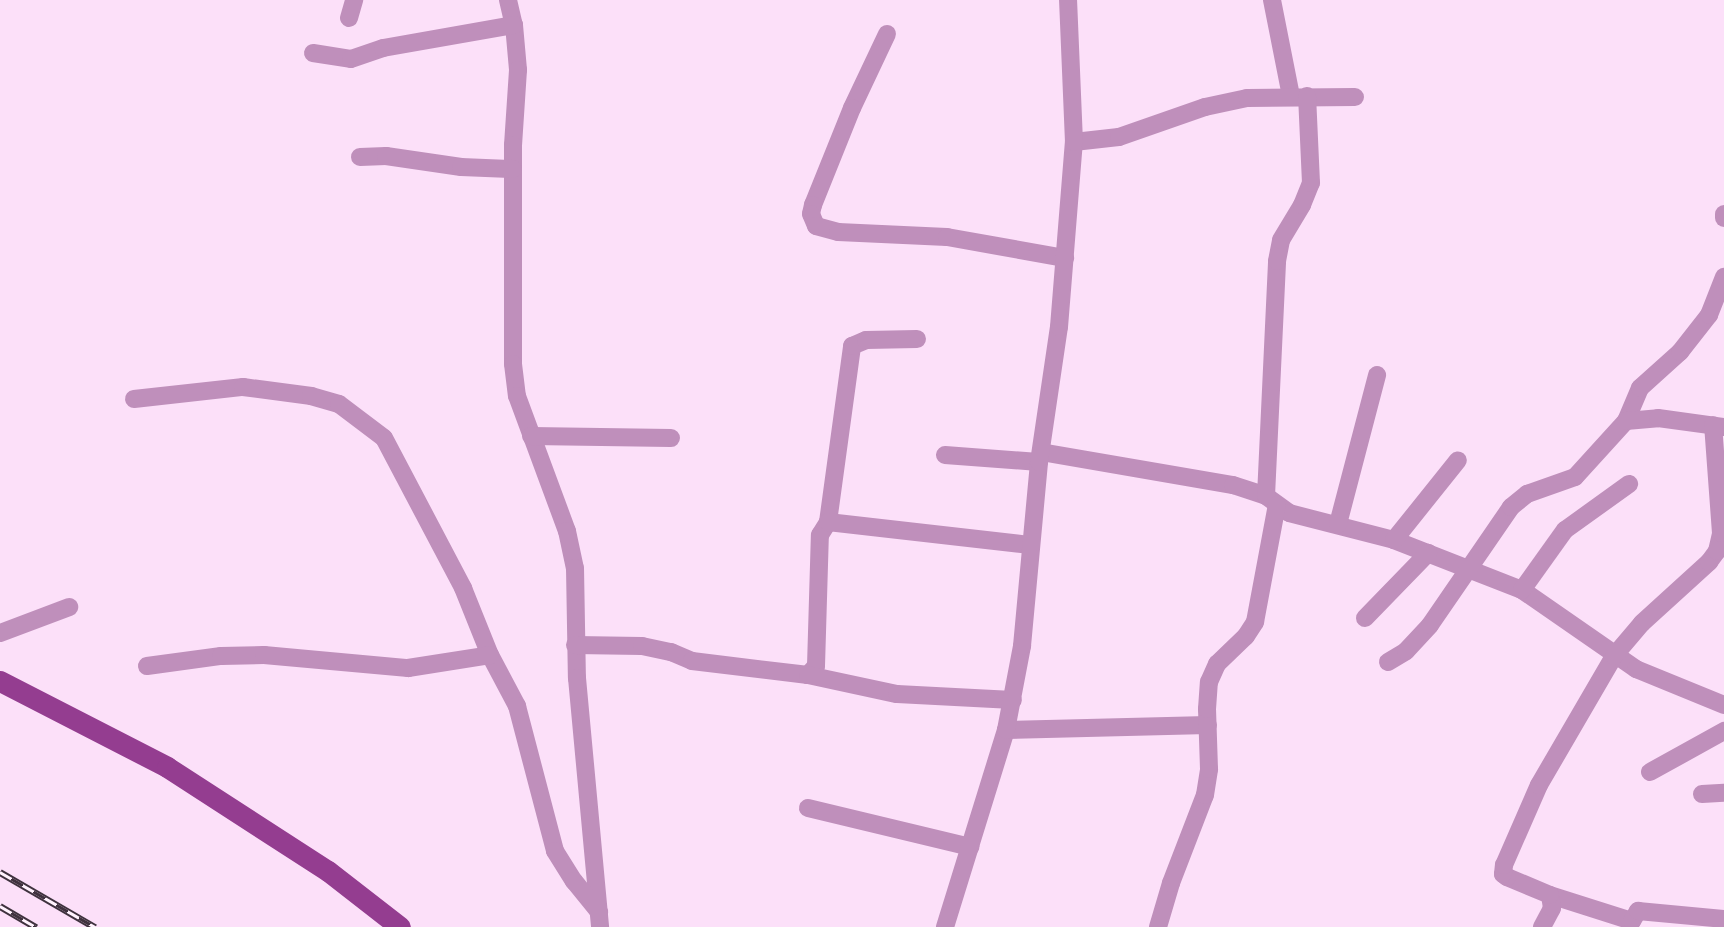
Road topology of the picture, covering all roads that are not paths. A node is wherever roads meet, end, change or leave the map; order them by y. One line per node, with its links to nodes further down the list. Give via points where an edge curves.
1 (508, 0): 4 (street)
2 (1068, 0): 9 (street)
3 (1272, 0): 7 (street)
4 (514, 25): 6 (street, via 383,48 351,59); 11 (street, via 518,70)
5 (887, 34): 12 (street, via 813,205 816,226 838,232 947,237)
6 (313, 52)
7 (1299, 96): 8 (street); 9 (street, via 1247,98 1205,107 1129,134); 26 (street, via 1311,183 1281,240 1277,261)
8 (1355, 97)
9 (1074, 142): 12 (street)
10 (360, 156): 11 (street)
11 (513, 169): 20 (street, via 513,364 517,396)
12 (1065, 258): 23 (street)
13 (1724, 277): 14 (street)
14 (1716, 315): 18 (street, via 1640,388)
15 (917, 339): 27 (street, via 866,340 852,346)
16 (1377, 375): 28 (street)
17 (134, 399): 38 (street, via 243,387 311,396 353,413 392,450 463,588)
18 (1626, 422): 19 (street, via 1658,418); 32 (street, via 1575,477 1527,494 1511,507)
19 (1718, 426): 39 (street, via 1721,533 1717,551)
20 (531, 436): 21 (street); 37 (street, via 570,544 578,606)
21 (671, 438)
22 (945, 455): 23 (street)
23 (1040, 457): 26 (street, via 1233,485); 30 (street)
24 (1458, 460): 29 (street)
25 (1629, 484): 33 (street, via 1565,530)
26 (1272, 501): 28 (street, via 1289,513); 46 (street, via 1255,622 1217,664 1209,682)
27 (828, 522): 30 (street); 42 (street, via 820,534 816,666)
28 (1338, 524): 29 (street)
29 (1394, 540): 31 (street)
30 (1031, 545): 44 (street)
31 (1428, 553): 32 (street); 35 (street)
32 (1469, 569): 33 (street); 40 (street, via 1430,625 1406,651)
33 (1522, 590): 39 (street)
34 (69, 607): 36 (street)
35 (1365, 618)
36 (0, 633)
37 (575, 645): 42 (street, via 642,646 692,661); 56 (street)
38 (490, 655): 41 (street, via 408,668 264,655); 56 (street, via 523,722 555,850)
39 (1614, 656): 45 (street, via 1662,682); 54 (street, via 1539,785 1504,865 1507,877)
40 (1388, 662)
41 (146, 666)
42 (808, 675): 44 (street, via 897,694)
43 (0, 681): 57 (main road, via 167,767 328,871)
44 (1013, 700): 47 (street)
45 (1724, 705)
46 (1208, 725): 47 (street); 59 (street, via 1205,795)
47 (1006, 730): 53 (street)
48 (1724, 731): 49 (street)
49 (1650, 772)
50 (1724, 793): 51 (street)
51 (1702, 794)
52 (808, 808): 53 (street)
53 (970, 847): 58 (street)
54 (1550, 895): 55 (street, via 1632,921 1638,911); 60 (street, via 1552,908)
55 (1724, 919)
56 (600, 920)
57 (400, 927)
58 (945, 927)
59 (1158, 927)
60 (1542, 927)

